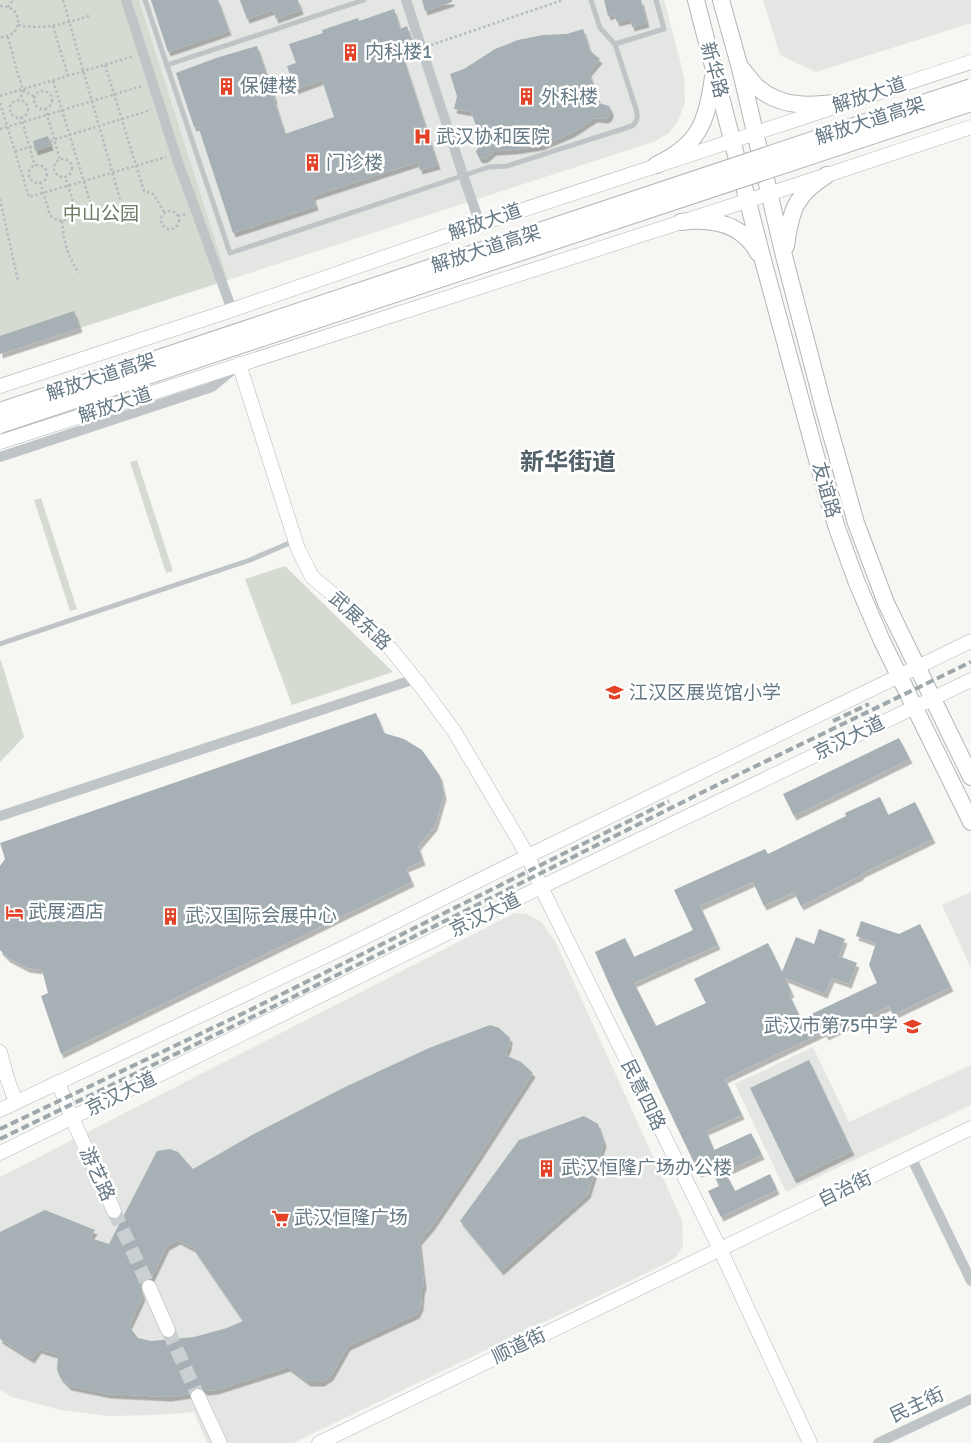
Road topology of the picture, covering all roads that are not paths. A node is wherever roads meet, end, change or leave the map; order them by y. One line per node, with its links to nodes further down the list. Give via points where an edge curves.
1 (126, 0): 29 (street, via 178,162)
2 (145, 0): 11 (lane)
3 (364, 0): 11 (lane)
4 (406, 0): 21 (street)
5 (591, 0): 9 (lane, via 600,28)
6 (656, 0): 9 (lane, via 664,29)
7 (696, 0): 13 (main road, 新华路)
8 (721, 0): 12 (main road, 新华路)
9 (616, 44): 21 (lane, via 636,109 637,117 632,126 507,166 489,167)
10 (971, 62): 15 (main road, 解放大道)
11 (167, 65): 21 (lane, via 230,253)
12 (740, 68): 15 (main road, via 758,87 773,97 792,103 812,106); 18 (main road, 新华路)
13 (714, 70): 19 (main road, 新华路); 20 (main road, via 704,120 688,145)
14 (971, 87): 32 (main road, 解放大道高架, bridge)
15 (850, 101): 18 (main road, 解放大道)
16 (971, 103): 33 (main road, 解放大道高架, bridge)
17 (971, 127): 22 (main road, 解放大道)
18 (756, 132): 19 (main road, 解放大道); 23 (main road, 友谊路)
19 (732, 140): 20 (main road, 解放大道); 24 (main road, 友谊路)
20 (656, 165): 26 (main road, 解放大道)
21 (463, 175): 26 (street)
22 (827, 175): 23 (main road, 解放大道); 27 (main road, via 812,185 794,207)
23 (770, 194): 24 (main road, 解放大道); 27 (main road, 友谊路)
24 (748, 200): 25 (main road, 解放大道); 28 (main road, 友谊路)
25 (681, 222): 28 (main road, via 697,220 733,228 756,248); 30 (main road, 解放大道)
26 (480, 224): 29 (main road, 解放大道)
27 (784, 256): 39 (main road, 友谊路, via 856,523 886,603)
28 (764, 264): 40 (main road, 友谊路, via 837,528 857,583)
29 (232, 310): 31 (main road, 解放大道)
30 (239, 364): 34 (main road, 解放大道); 35 (street, via 212,387 69,439); 36 (main road, 武展东路)
31 (0, 386)
32 (0, 410)
33 (0, 425)
34 (0, 442)
35 (0, 456)
36 (295, 541): 38 (lane, via 250,560); 41 (main road, 武展东路, via 312,577 390,648)
37 (971, 641): 39 (main road, 京汉大道)
38 (0, 644)
39 (917, 667): 40 (main road, 京汉大道); 43 (main road, 友谊路)
40 (899, 676): 44 (main road, 友谊路); 48 (main road, 京汉大道)
41 (415, 679): 46 (street); 48 (main road, 武展东路, via 454,731)
42 (971, 680): 43 (main road, 京汉大道)
43 (932, 698): 44 (main road, 京汉大道); 45 (main road, 友谊路)
44 (914, 707): 47 (main road, 友谊路); 49 (main road, 京汉大道)
45 (971, 777)
46 (0, 816)
47 (971, 822)
48 (528, 856): 49 (main road, 民意四路); 51 (main road, 京汉大道, via 343,948)
49 (541, 887): 54 (main road, 京汉大道); 59 (main road, 民意四路)
50 (0, 1052): 52 (main road)
51 (58, 1082): 52 (main road, 京汉大道); 54 (main road, 游艺路)
52 (16, 1102): 53 (main road, 京汉大道)
53 (0, 1110)
54 (72, 1118): 56 (main road, 京汉大道); 58 (main road, 游艺路)
55 (971, 1128): 57 (main road, 自治街)
56 (0, 1153)
57 (911, 1157): 59 (main road, 自治街); 60 (street)
58 (114, 1211)
59 (720, 1250): 66 (main road, 顺道街); 67 (main road, 民意四路)
60 (971, 1281)
61 (149, 1287): 62 (main road)
62 (168, 1330)
63 (198, 1396): 65 (main road)
64 (971, 1399): 68 (street, 民主街)
65 (220, 1443)
66 (319, 1443)
67 (810, 1443)
68 (878, 1443)

